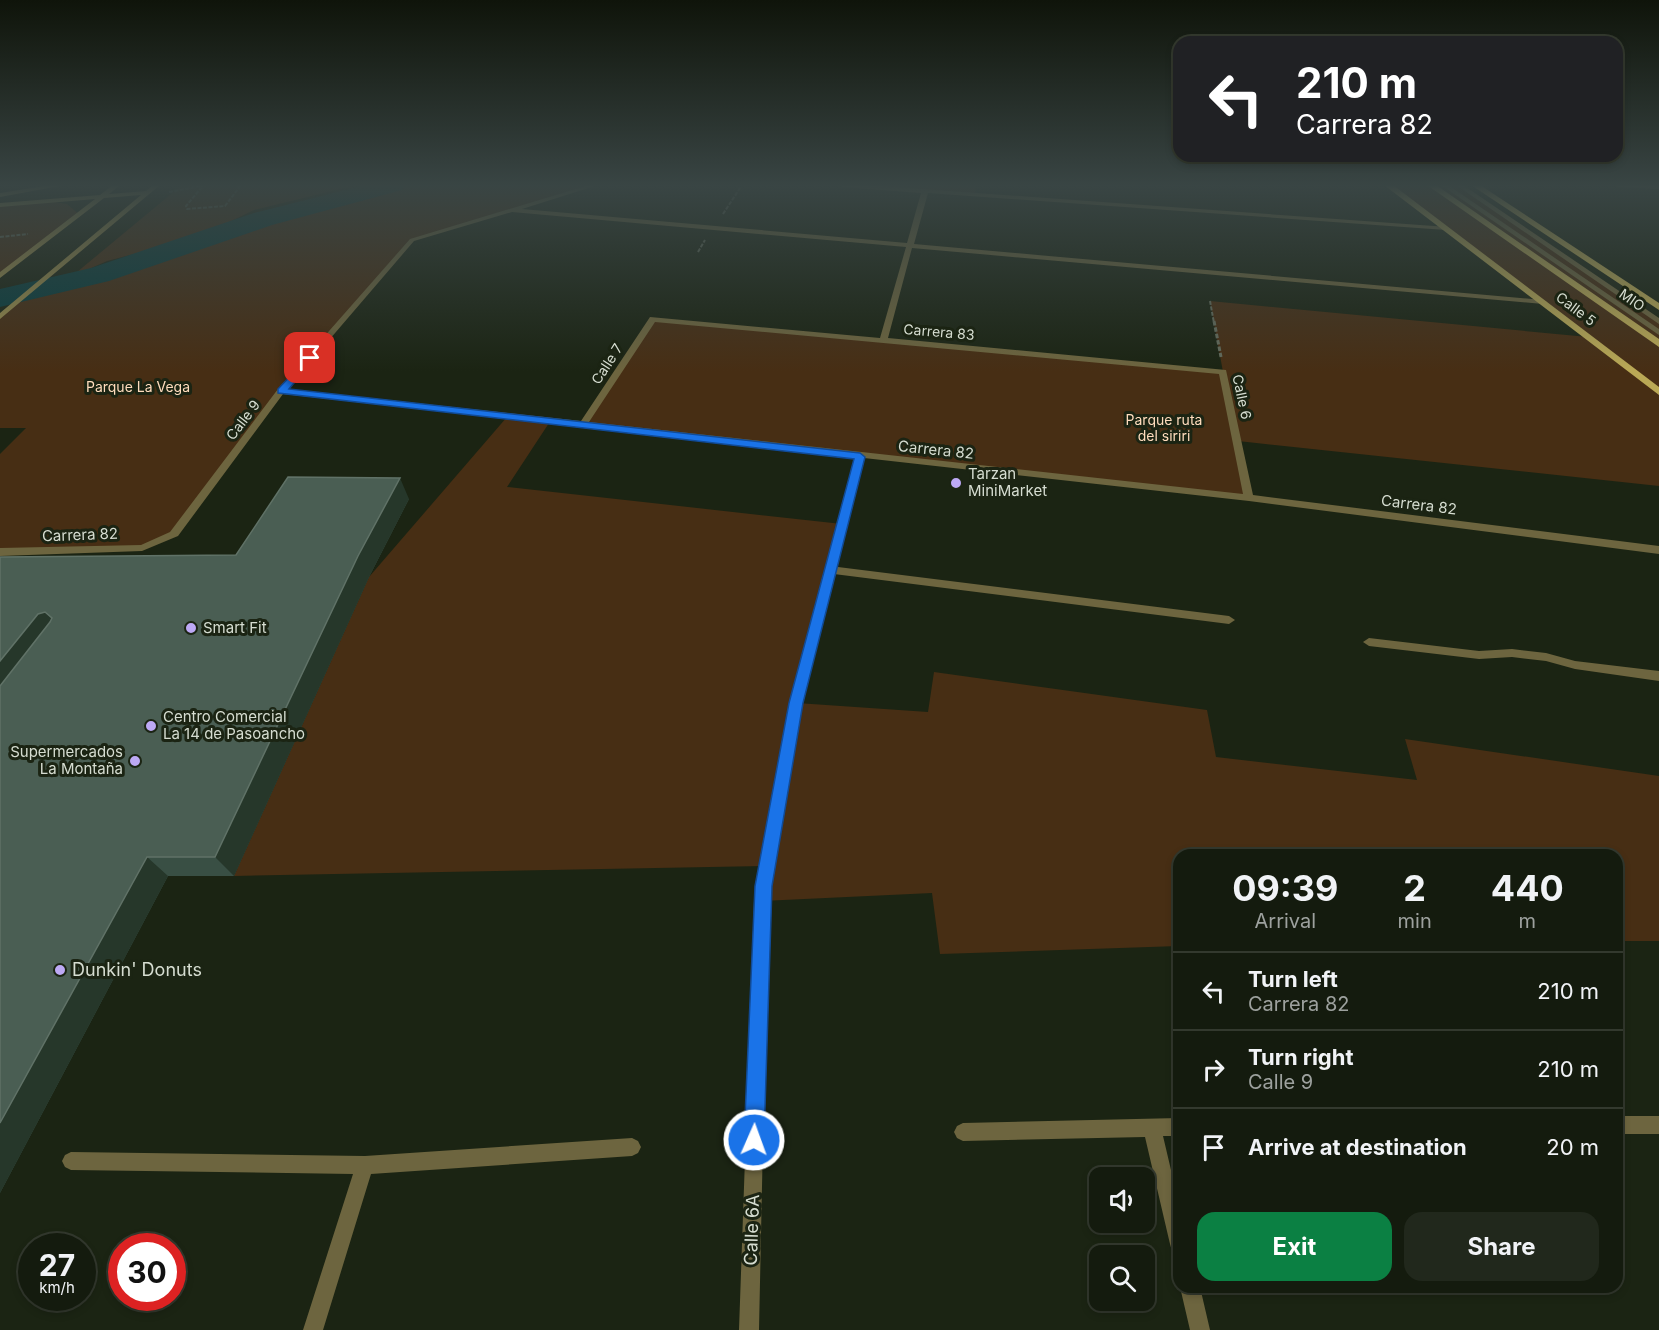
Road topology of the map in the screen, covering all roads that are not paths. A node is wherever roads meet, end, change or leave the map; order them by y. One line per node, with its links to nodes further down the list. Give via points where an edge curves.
1 (38, 247): 10 (main road)
2 (83, 247): 13 (main road)
3 (406, 247): 20 (street, Calle 9)
4 (909, 247): 11 (street); 17 (street)
5 (1471, 247): 11 (main road, Calle 5)
6 (1520, 247): 18 (main road)
7 (1534, 247): 16 (street, MIO)
8 (1550, 247): 15 (street, MIO)
9 (1569, 247): 12 (main road)
10 (0, 276)
11 (1543, 302): 21 (main road, Calle 5)
12 (1659, 307)
13 (2, 315)
14 (653, 319): 17 (street, Carrera 83); 22 (street, Calle 7)
15 (1659, 322)
16 (1659, 333)
17 (883, 340): 19 (street, Carrera 83)
18 (1659, 344)
19 (1223, 372): 24 (street, Calle 6)
20 (281, 391): 22 (street, Carrera 82); 25 (street, Calle 9, via 182,525)
21 (1659, 392)
22 (584, 423): 23 (street, Carrera 82)
23 (860, 457): 24 (street, Carrera 82); 28 (street, Calle 6A)
24 (1249, 498): 26 (street, Carrera 82)
25 (160, 542): 27 (street, Carrera 82, via 142,548)
26 (1659, 550)
27 (0, 552)
28 (830, 570): 29 (street); 43 (street, Calle 6A, via 796,703 761,901)
29 (1229, 620)
30 (1369, 642): 31 (street, via 1479,655 1512,653)
31 (1659, 676)
32 (1623, 1125): 33 (street)
33 (1659, 1125)
34 (1152, 1127): 35 (street); 36 (street); 40 (street)
35 (1173, 1127)
36 (963, 1132)
37 (632, 1147): 39 (street)
38 (71, 1161): 39 (street)
39 (364, 1165): 42 (street)
40 (1173, 1218)
41 (1191, 1293): 44 (street)
42 (313, 1330)
43 (749, 1330)
44 (1200, 1330)

